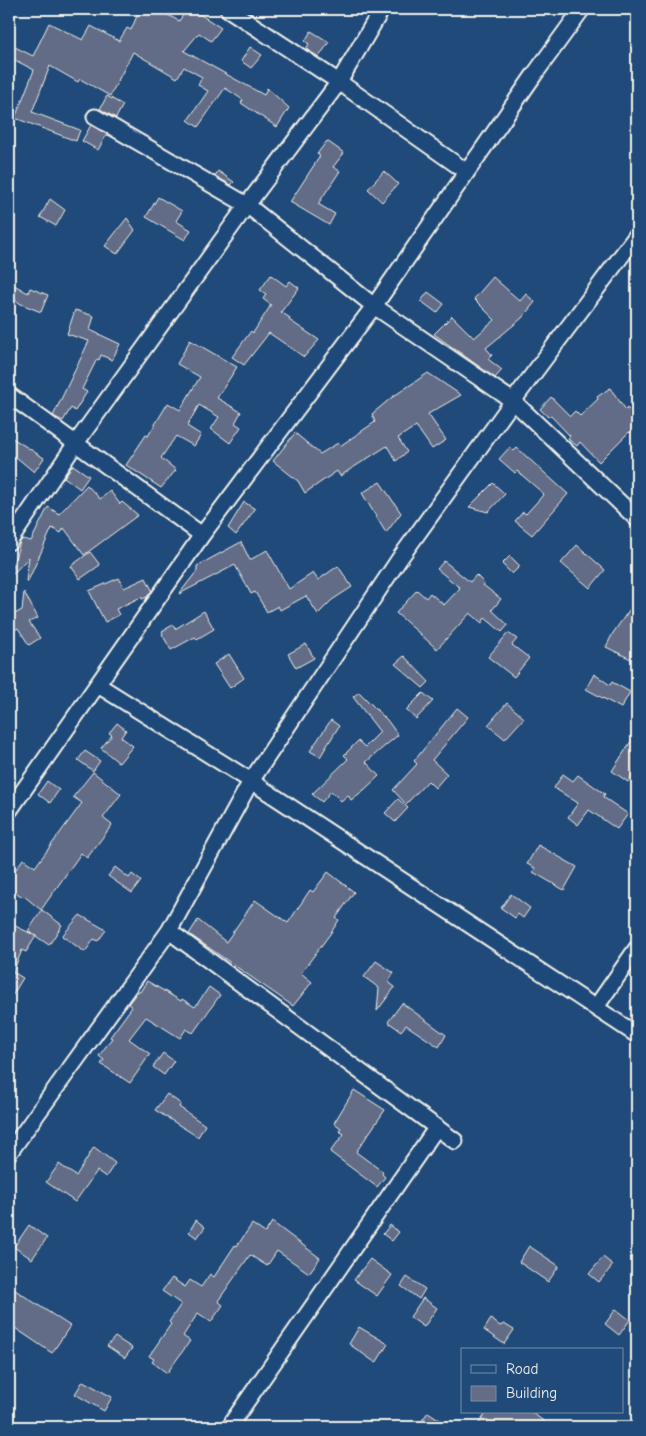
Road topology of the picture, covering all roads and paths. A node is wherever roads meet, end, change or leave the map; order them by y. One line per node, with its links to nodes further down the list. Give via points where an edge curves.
1 (228, 9): 4 (street)
2 (382, 9): 4 (street)
3 (582, 9): 6 (street)
4 (339, 82): 6 (street); 7 (street)
5 (95, 117): 7 (street)
6 (467, 172): 9 (street)
7 (247, 205): 9 (street); 12 (street)
8 (635, 243): 11 (street)
9 (374, 306): 11 (street); 14 (street)
10 (9, 395): 12 (street)
11 (513, 401): 13 (street); 17 (street, via 400,558)
12 (76, 443): 14 (street); 15 (street)
13 (637, 519)
14 (202, 535): 16 (street)
15 (9, 542)
16 (98, 685): 17 (street); 18 (street)
17 (251, 780): 19 (street); 21 (street)
18 (9, 811)
19 (169, 931): 23 (street); 25 (street)
20 (637, 948): 21 (street)
21 (596, 1007): 22 (street)
22 (637, 1035)
23 (437, 1127): 24 (street); 26 (street)
24 (455, 1141)
25 (9, 1153)
26 (233, 1421)

